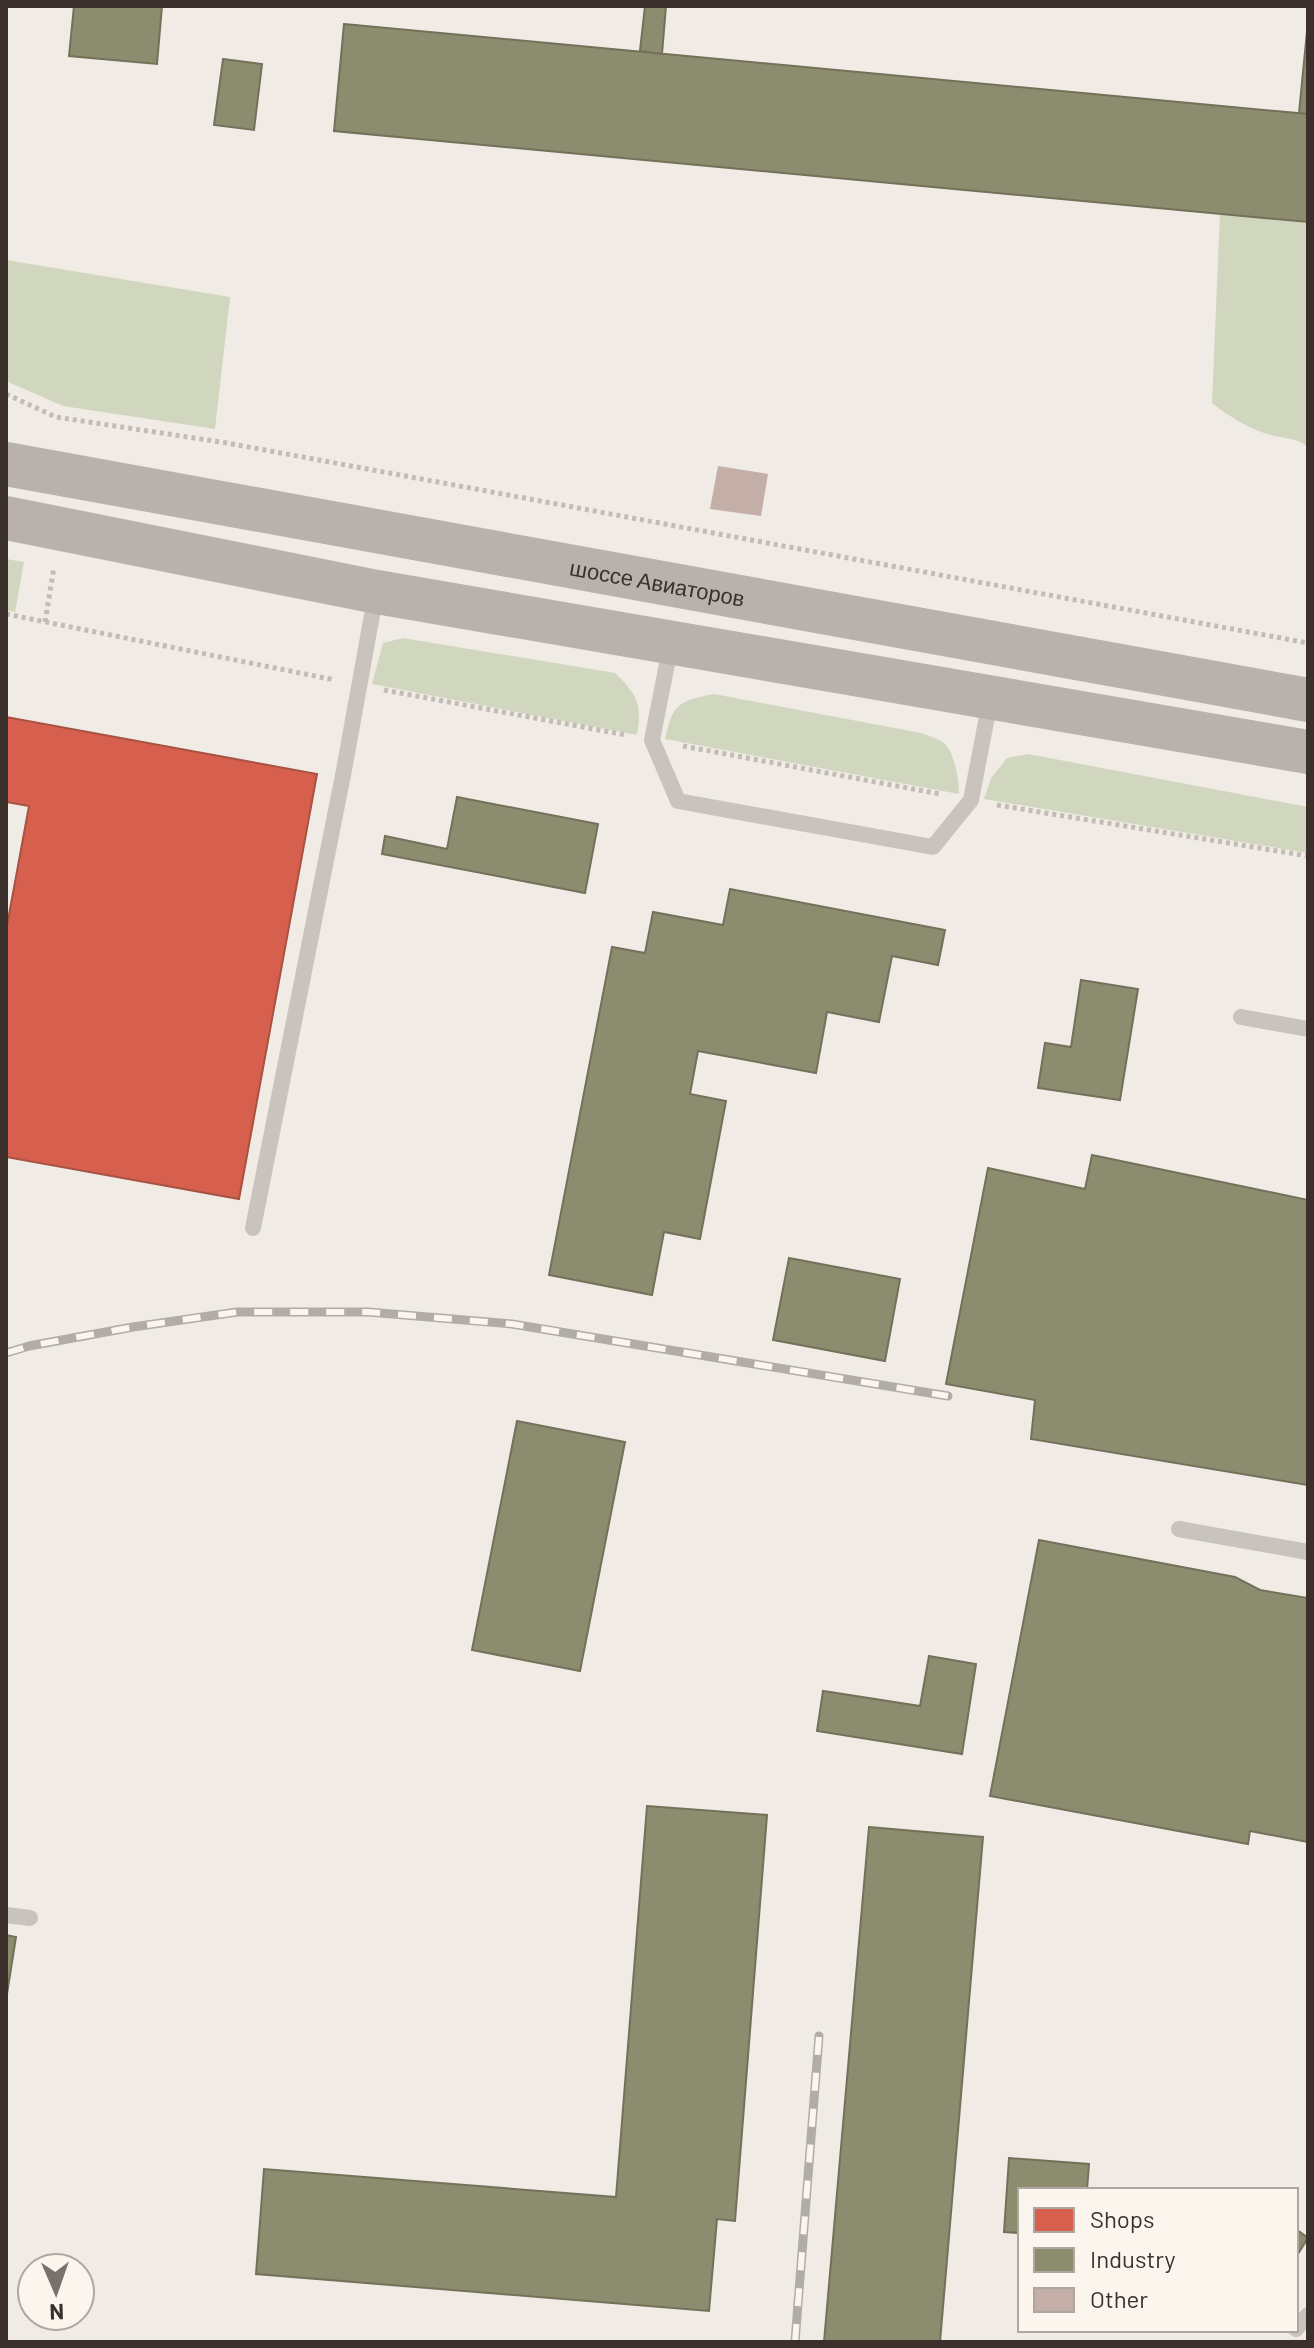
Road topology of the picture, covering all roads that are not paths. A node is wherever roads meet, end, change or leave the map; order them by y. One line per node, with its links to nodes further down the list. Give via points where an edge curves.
1 (6, 464): 6 (main road, шоссе Авиаторов)
2 (6, 518): 3 (main road)
3 (377, 592): 4 (main road); 10 (lane)
4 (671, 642): 5 (main road); 5 (lane, via 652,740 678,801 933,847 971,800)
5 (991, 697): 7 (main road)
6 (1308, 700)
7 (1308, 752)
8 (1241, 1017): 9 (lane)
9 (1308, 1029)
10 (253, 1228)
11 (1179, 1529): 12 (lane)
12 (1308, 1552)
13 (6, 1915): 14 (lane)
14 (30, 1918)

